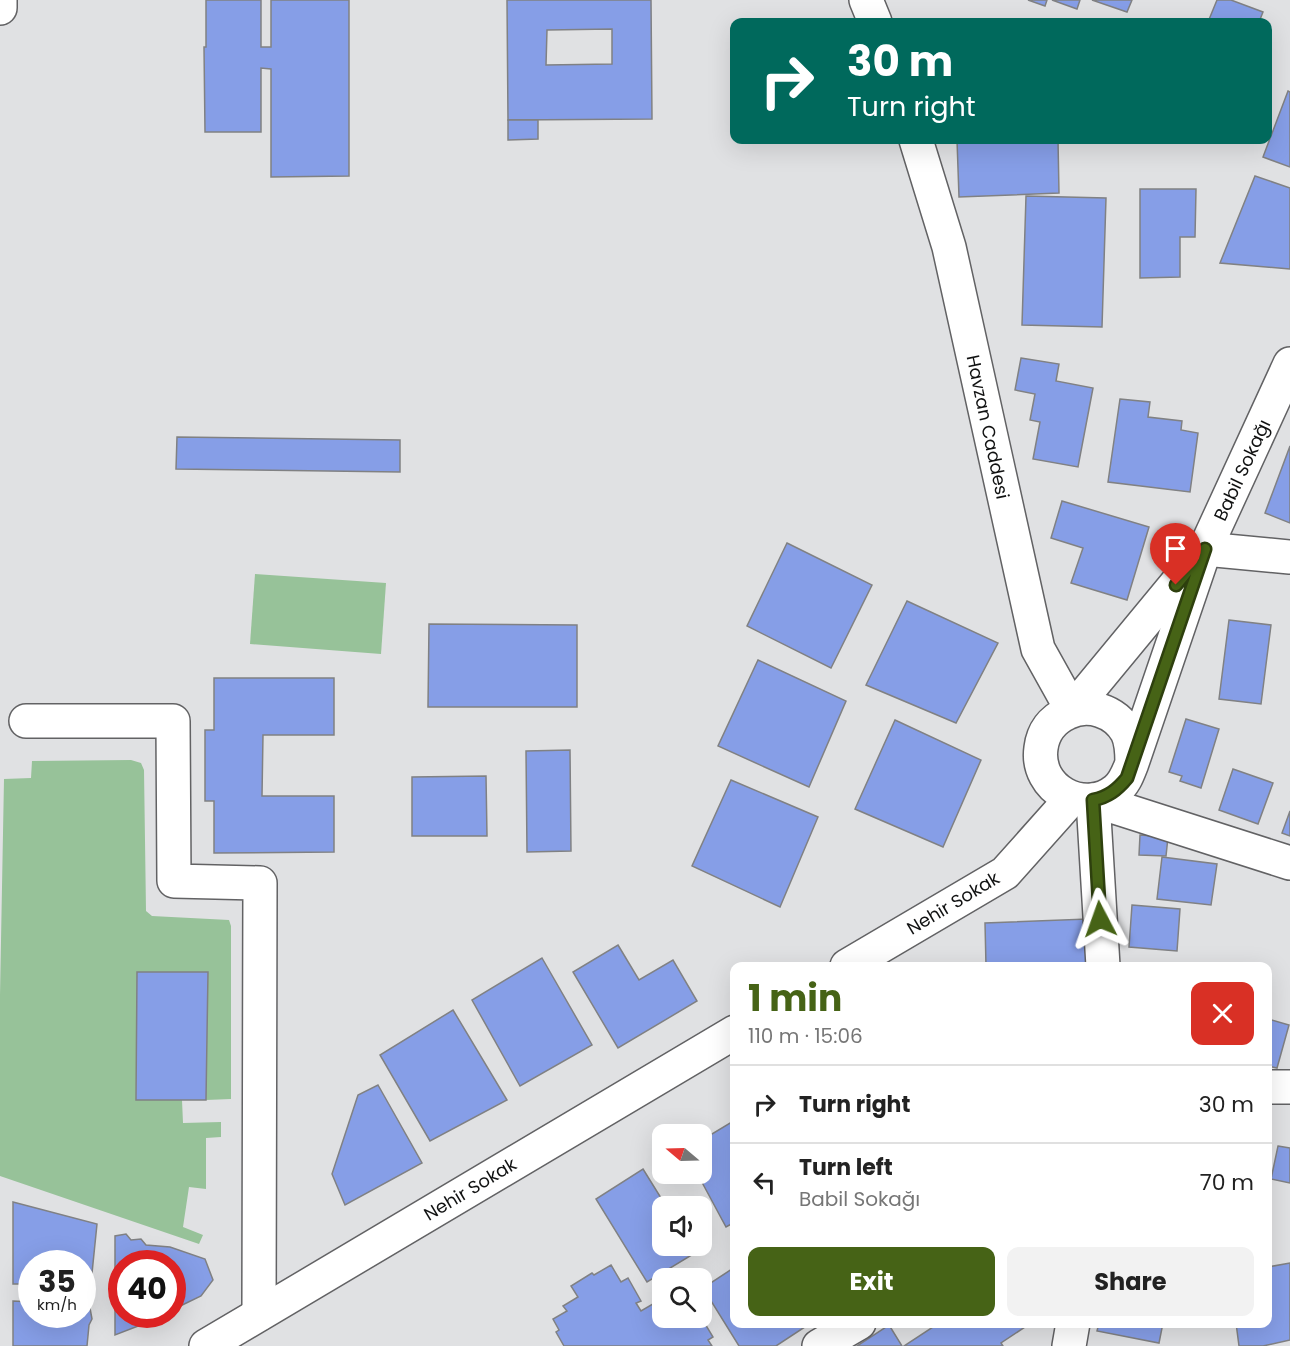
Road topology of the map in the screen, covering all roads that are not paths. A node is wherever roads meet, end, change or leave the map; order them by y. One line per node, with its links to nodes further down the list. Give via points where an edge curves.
1 (0, 0): 3 (street)
2 (866, 0): 4 (street)
3 (0, 8)
4 (873, 18)
5 (917, 144): 9 (street, Havzan Caddesi, via 949,248 1038,649)
6 (1290, 364): 7 (street, Babil Sokağı)
7 (1205, 549): 8 (street); 9 (street, Babil Sokağı); 11 (street)
8 (1290, 557)
9 (1072, 710): 11 (street, via 1088,707 1117,719 1127,732); 12 (street, via 1049,727 1040,754 1048,781 1058,792)
10 (26, 721): 19 (street, via 173,721 174,880 260,883)
11 (1132, 763): 12 (street, via 1127,778 1116,790 1102,798)
12 (1082, 799): 13 (street); 14 (street, Nehir Sokak, via 1005,873); 15 (street)
13 (1290, 863)
14 (854, 962)
15 (1102, 962)
16 (730, 1035): 19 (street, Nehir Sokak)
17 (1272, 1087): 18 (street)
18 (1290, 1088)
19 (259, 1314): 22 (street, Nehir Sokak)
20 (850, 1328): 23 (street)
21 (1072, 1328): 24 (street)
22 (206, 1346)
23 (819, 1346)
24 (1069, 1346)

